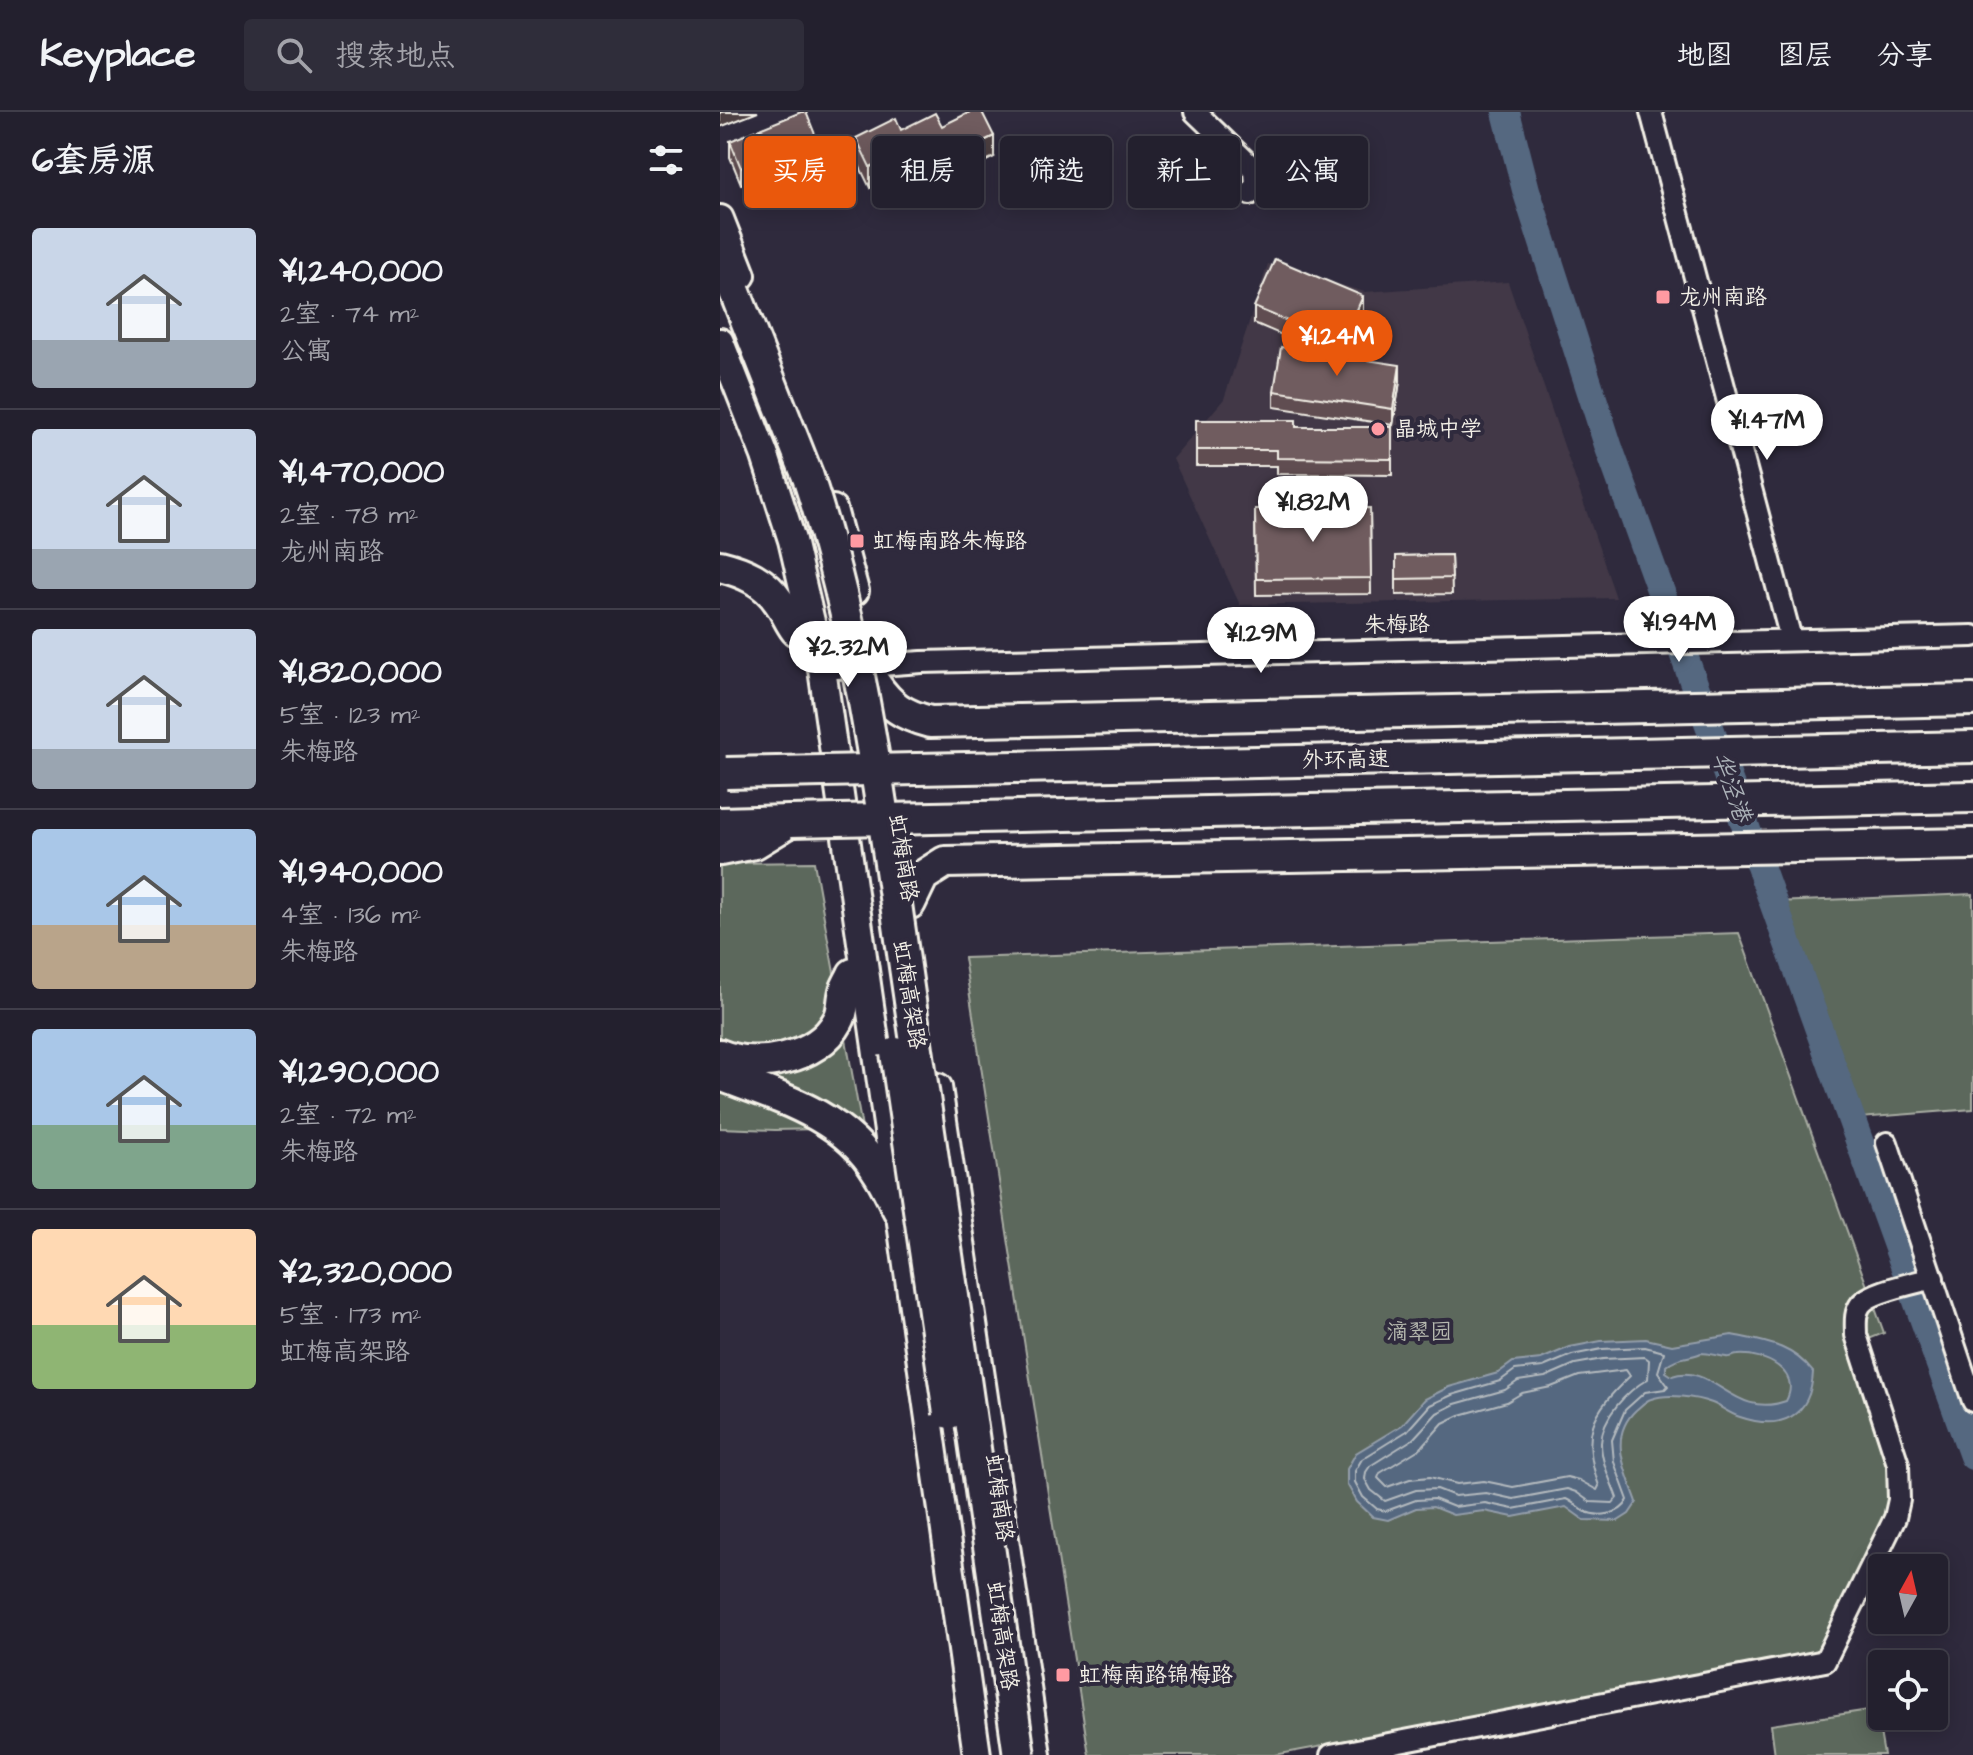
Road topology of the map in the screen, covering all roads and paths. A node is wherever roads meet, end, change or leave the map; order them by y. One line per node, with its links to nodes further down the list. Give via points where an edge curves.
1 (1195, 112): 3 (street, via 1255,170)
2 (1651, 112): 12 (street)
3 (1250, 194)
4 (720, 219): 14 (main road, 虹梅南路, via 821,472 845,546)
5 (720, 254): 34 (highway, 虹梅高架路, bridge, via 821,518 864,699)
6 (720, 296): 33 (highway, 虹梅高架路, bridge, via 803,519 846,703)
7 (720, 342): 13 (main road, via 792,540)
8 (720, 381): 10 (main road, via 753,465)
9 (720, 566): 10 (highway, via 765,585)
10 (796, 630): 24 (main road)
11 (1973, 636): 12 (street, 朱梅路)
12 (1791, 639): 14 (street, 朱梅路, via 922,662)
13 (822, 669): 14 (street, 朱梅路); 27 (main road)
14 (873, 674): 15 (highway, via 888,703 907,716 930,722); 23 (main road, 虹梅南路)
15 (1973, 700)
16 (1973, 747): 17 (highway, 外环高速, bridge)
17 (722, 772)
18 (1973, 797): 19 (highway, bridge)
19 (791, 821): 20 (highway); 22 (highway, via 755,843)
20 (720, 823)
21 (1973, 844): 23 (highway, via 945,862 923,876)
22 (720, 850)
23 (910, 903): 28 (main road, 虹梅南路)
24 (853, 974): 25 (highway, via 837,1024 823,1039 800,1053 766,1062); 27 (main road, via 877,1122)
25 (724, 1064): 29 (highway, via 832,1123 878,1171)
26 (1887, 1143): 30 (street)
27 (892, 1163): 29 (main road)
28 (949, 1165): 35 (highway); 36 (main road, 虹梅南路)
29 (899, 1211): 32 (main road)
30 (1933, 1278): 31 (street); 37 (street, via 1880,1293 1862,1302 1856,1316 1856,1335 1898,1464 1899,1500 1825,1661)
31 (1973, 1401)
32 (977, 1755)
33 (998, 1755)
34 (1019, 1755)
35 (1029, 1755)
36 (1037, 1755)
37 (1331, 1755)

